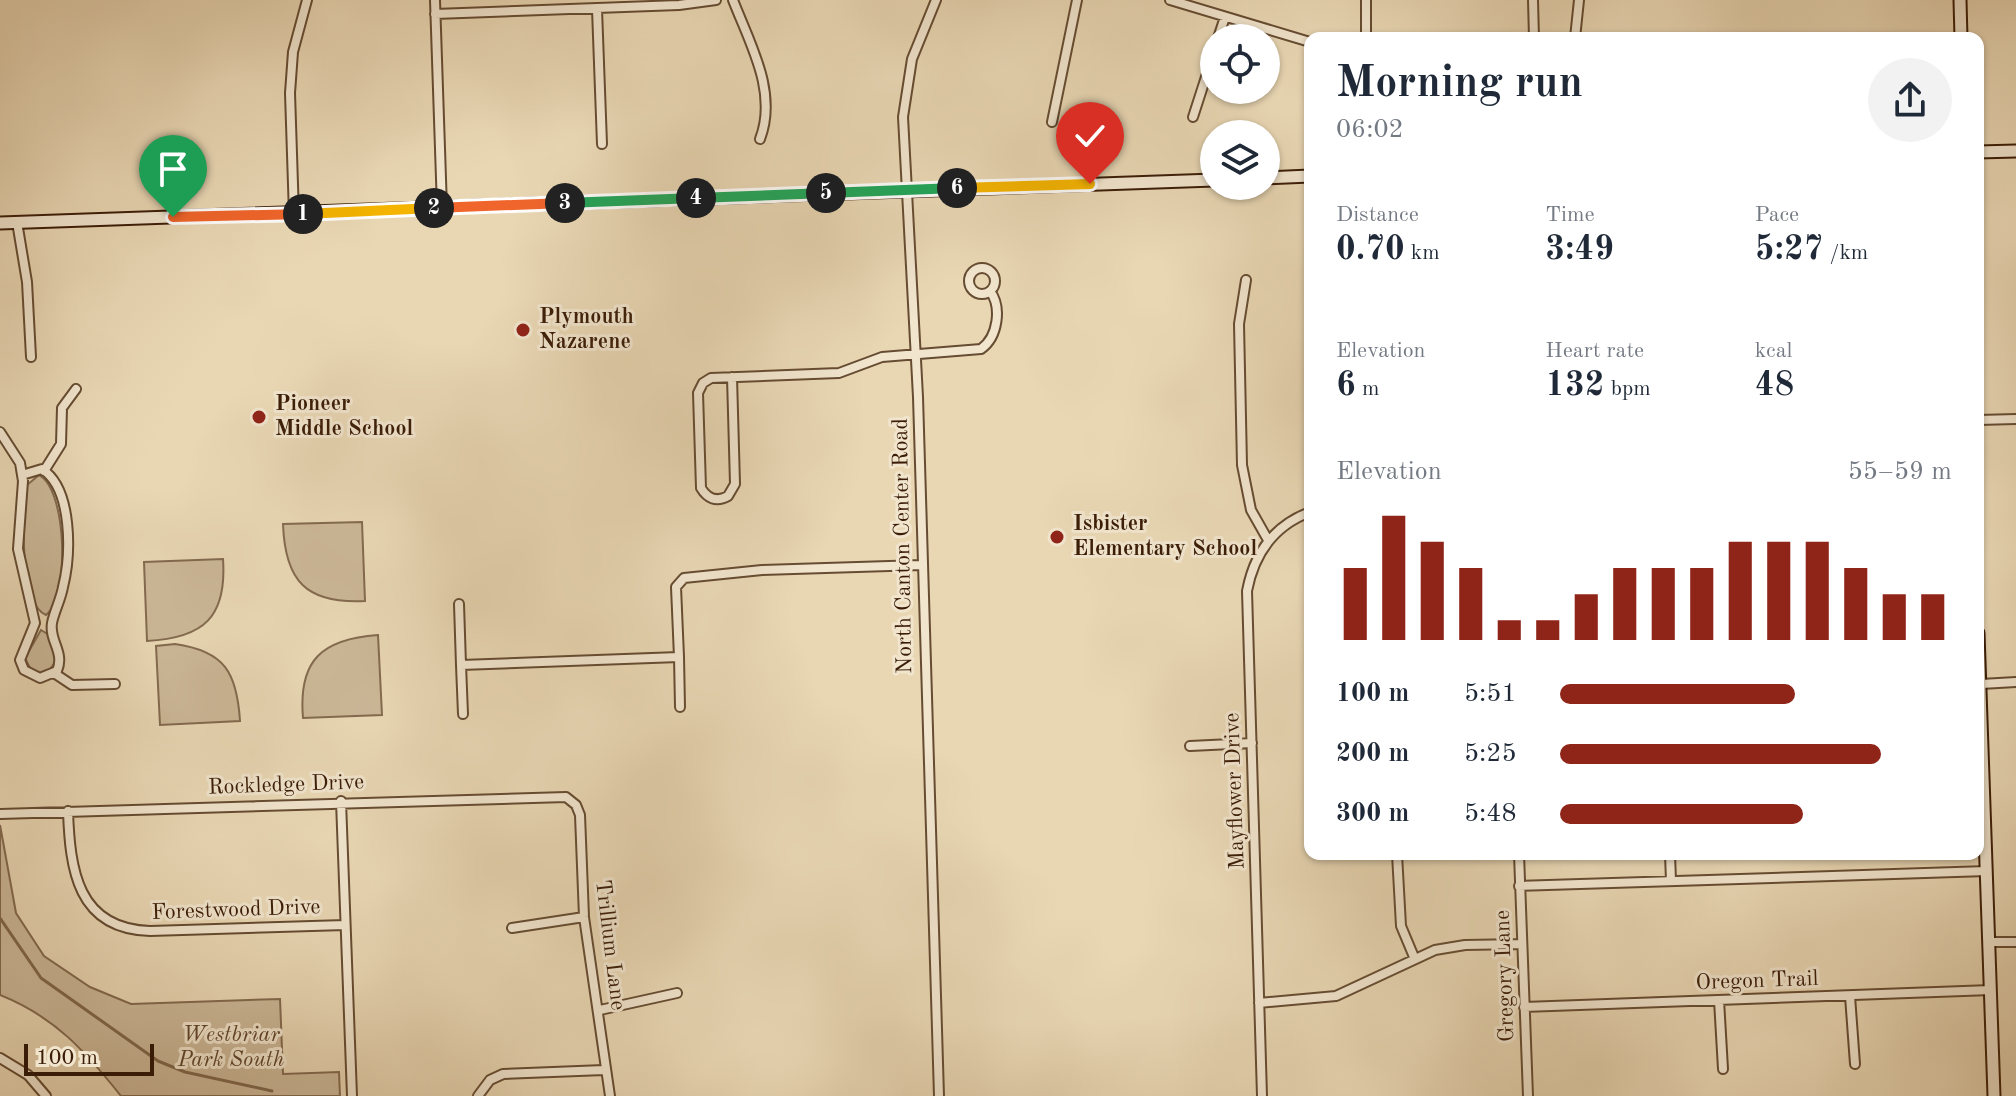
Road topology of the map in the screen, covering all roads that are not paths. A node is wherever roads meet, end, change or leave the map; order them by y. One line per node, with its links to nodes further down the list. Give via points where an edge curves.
1 (307, 0): 33 (street, via 293,52 290,93)
2 (435, 0): 13 (street)
3 (716, 0): 12 (street)
4 (733, 0): 24 (street, via 767,99 768,119)
5 (936, 0): 31 (street, North Canton Center Road, via 912,59 904,97)
6 (1077, 0): 23 (street)
7 (1170, 0): 14 (street)
8 (1366, 0): 16 (street)
9 (1533, 0): 17 (street)
10 (1579, 0): 18 (street)
11 (1960, 0): 19 (main road)
12 (597, 9): 13 (street); 25 (street)
13 (435, 14): 32 (street)
14 (1225, 17): 15 (street); 20 (street)
15 (1223, 24)
16 (1366, 32)
17 (1534, 32)
18 (1576, 32)
19 (1961, 32)
20 (1304, 40)
21 (1200, 95): 22 (street)
22 (1193, 117)
23 (1052, 122)
24 (760, 139)
25 (602, 144)
26 (2016, 151): 27 (main road)
27 (1984, 152)
28 (1304, 176): 29 (main road)
29 (1280, 177)
30 (1200, 180): 31 (main road)
31 (905, 190): 32 (main road); 38 (street, North Canton Center Road)
32 (442, 208): 33 (main road)
33 (294, 215): 34 (main road)
34 (17, 222): 35 (main road); 39 (street)
35 (0, 223)
36 (1246, 280): 48 (street, via 1239,324 1242,465 1251,510)
37 (990, 291): 38 (street, via 996,299 996,317 986,346)
38 (915, 353): 40 (street, via 882,357 839,373); 49 (street, North Canton Center Road)
39 (31, 357)
40 (732, 377): 40 (street, via 708,379 699,390 701,488 715,499 728,496 735,484)
41 (76, 389): 45 (street, via 62,408 61,444)
42 (2016, 419): 43 (street)
43 (1984, 420)
44 (0, 432): 46 (street, via 13,447)
45 (44, 471): 46 (street); 52 (street, via 60,492 66,536 64,584)
46 (22, 475): 51 (street, via 18,549)
47 (1304, 515): 48 (street, Mayflower Drive)
48 (1268, 540): 61 (street, Mayflower Drive, via 1247,591)
49 (921, 565): 53 (street, via 684,578 676,587); 96 (street, North Canton Center Road)
50 (459, 604): 54 (street)
51 (35, 623): 52 (street); 55 (street, via 20,660 32,675)
52 (52, 624): 55 (street, via 61,653)
53 (679, 657): 54 (street); 59 (street)
54 (461, 665): 60 (street)
55 (54, 673): 57 (street, via 72,685)
56 (2016, 682): 58 (street)
57 (115, 684)
58 (1984, 684)
59 (680, 707)
60 (463, 714)
61 (1252, 743): 62 (street); 85 (street, Mayflower Drive)
62 (1190, 746)
63 (572, 800): 64 (street, Rockledge Drive, via 555,795); 74 (street, Trillium Lane, via 580,815)
64 (341, 801): 65 (street, Rockledge Drive); 75 (street)
65 (68, 811): 66 (street, Rockledge Drive); 75 (street, Forestwood Drive, via 70,861 78,885 98,912 126,928)
66 (0, 814)
67 (1984, 819): 71 (main road)
68 (1397, 860): 80 (street, via 1401,926)
69 (1519, 860): 73 (street, Gregory Lane)
70 (1670, 860): 72 (street)
71 (1987, 871): 72 (street); 77 (main road)
72 (1671, 881): 73 (street)
73 (1519, 886): 79 (street, Gregory Lane)
74 (584, 917): 76 (street); 87 (street, Trillium Lane)
75 (345, 925): 93 (street)
76 (512, 928)
77 (1990, 942): 78 (street); 81 (main road)
78 (2016, 942)
79 (1522, 944): 80 (street, via 1458,945); 86 (street, Gregory Lane)
80 (1414, 957): 85 (street, via 1336,996)
81 (1991, 990): 83 (street, Oregon Trail); 99 (main road)
82 (677, 993): 87 (street)
83 (1850, 996): 84 (street, Oregon Trail); 89 (street)
84 (1719, 1000): 86 (street, Oregon Trail); 90 (street)
85 (1259, 1003): 97 (street, Mayflower Drive)
86 (1524, 1007): 98 (street, Gregory Lane)
87 (600, 1010): 91 (street, Trillium Lane)
88 (0, 1058): 92 (street, via 28,1075)
89 (1855, 1064)
90 (1723, 1069)
91 (604, 1070): 94 (street, via 503,1074 490,1080); 95 (street, Trillium Lane)
92 (46, 1096)
93 (352, 1096)
94 (478, 1096)
95 (610, 1096)
96 (939, 1096)
97 (1262, 1096)
98 (1528, 1096)
99 (1994, 1096)

